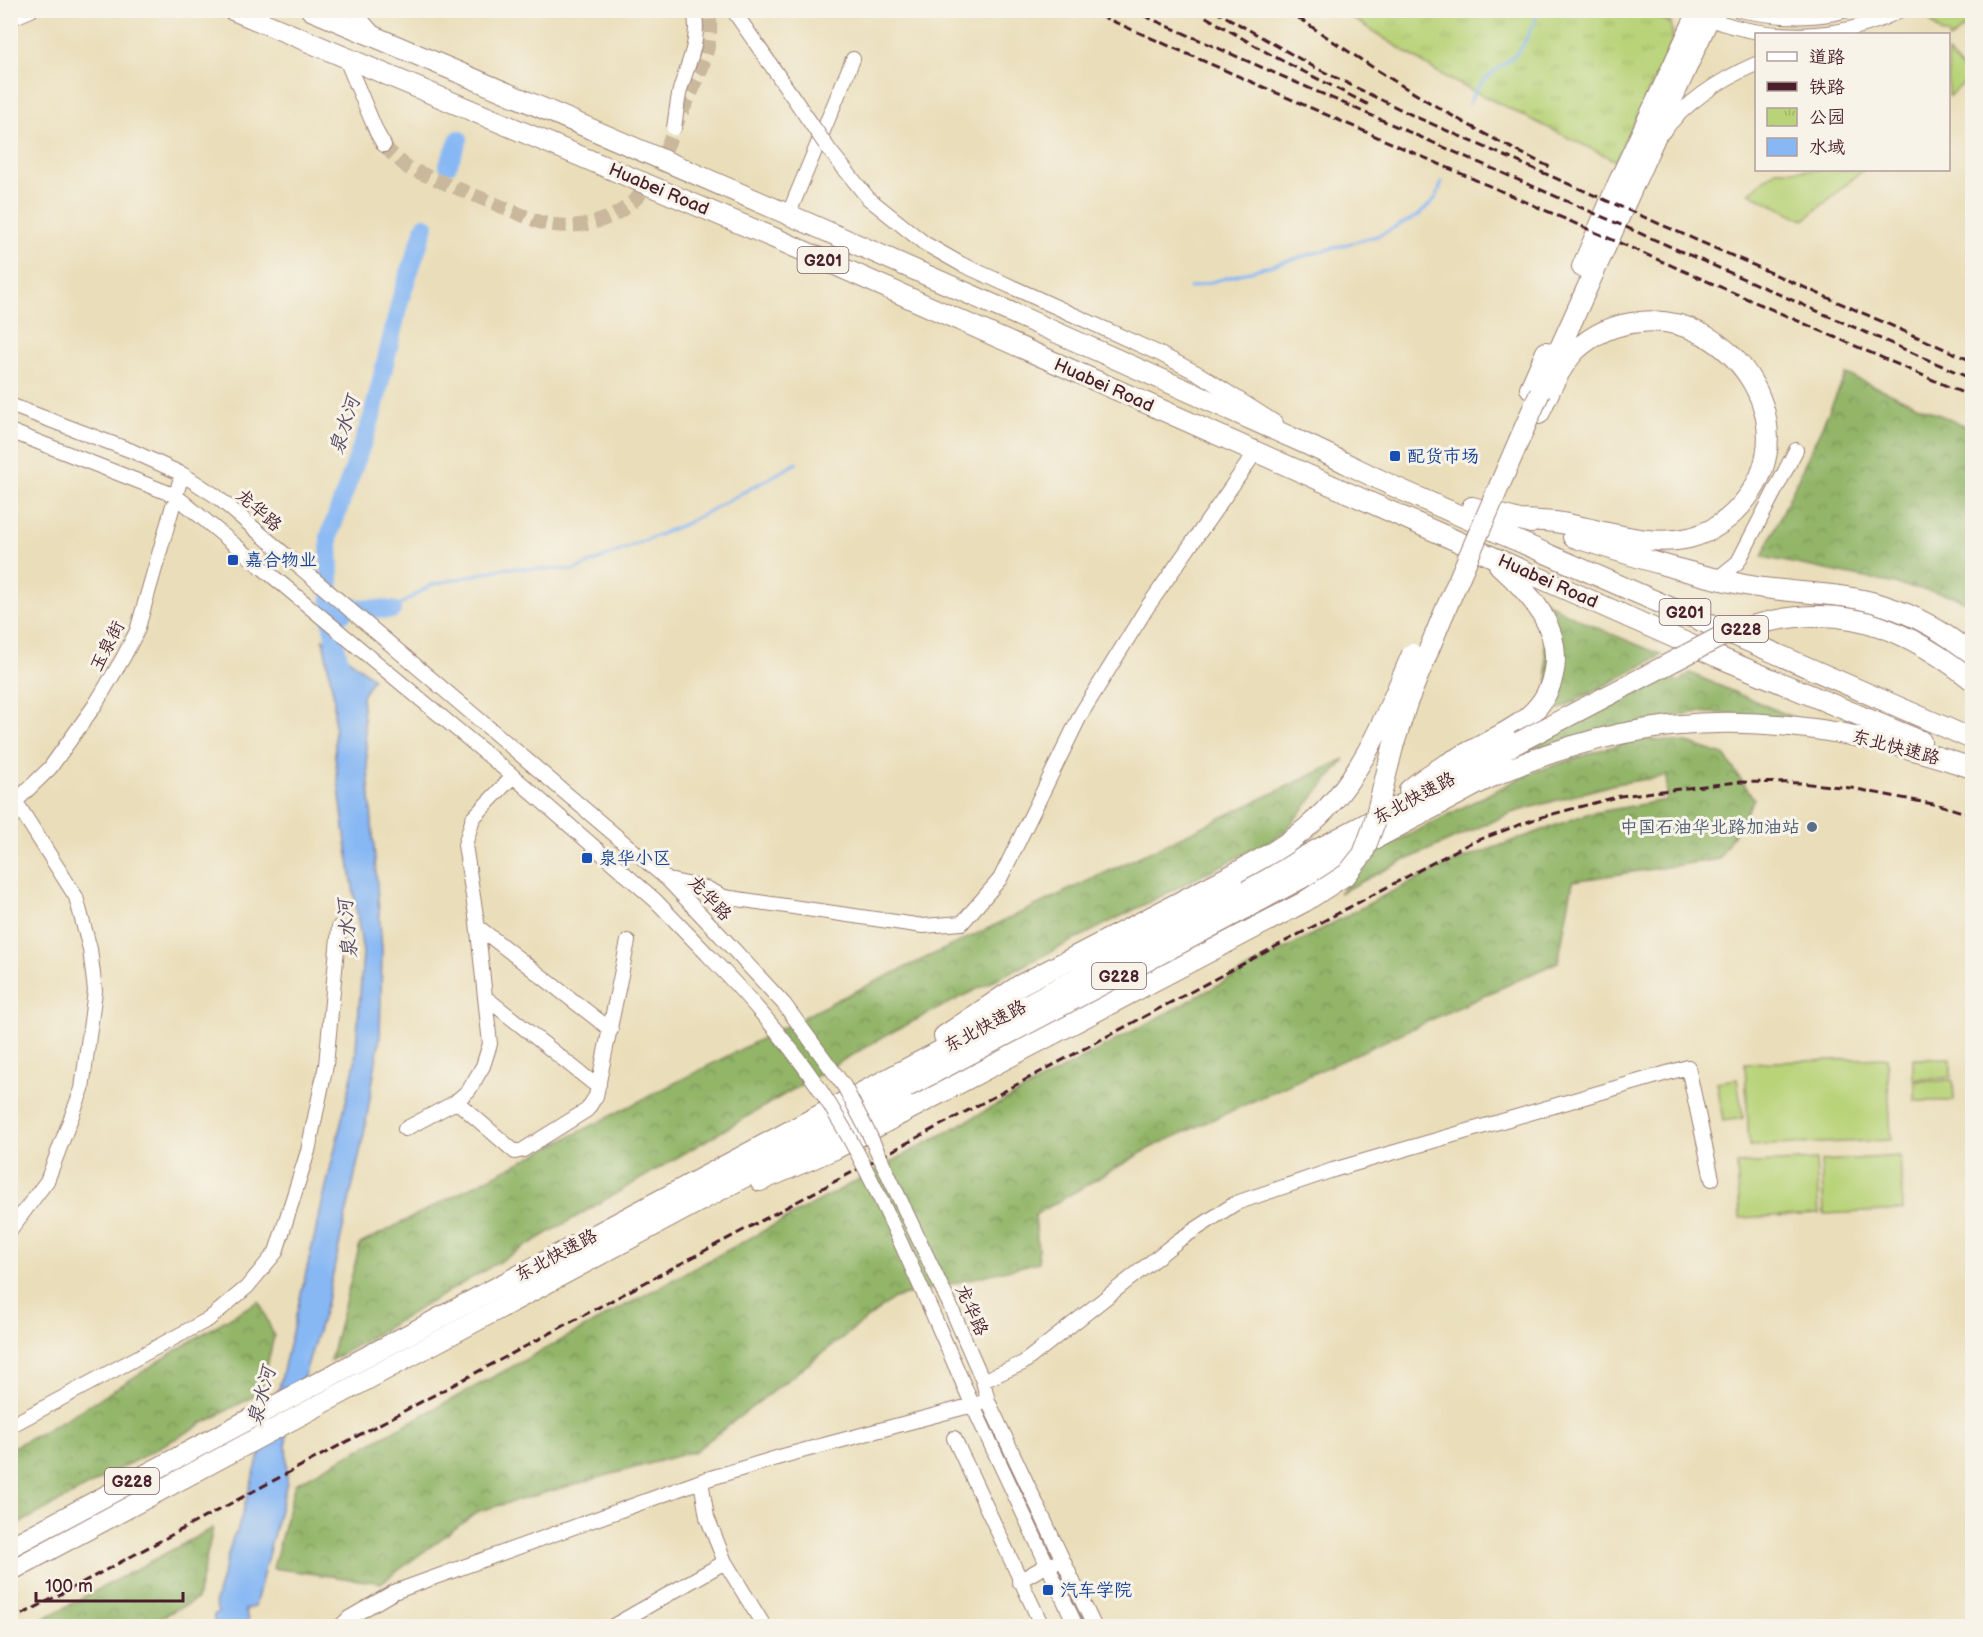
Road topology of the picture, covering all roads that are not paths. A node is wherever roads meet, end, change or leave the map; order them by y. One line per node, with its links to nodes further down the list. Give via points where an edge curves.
1 (31, 10): 11 (street)
2 (233, 10): 16 (highway, Huabei Road / G201)
3 (311, 10): 15 (highway, Huabei Road / G201)
4 (357, 10): 15 (street)
5 (694, 10): 19 (street, bridge, via 695,44)
6 (733, 10): 26 (street, bridge, via 830,151 868,198 924,243 961,264 1199,374)
7 (1739, 10): 8 (street, via 1804,17)
8 (1848, 10)
9 (1701, 13): 12 (street, via 1732,27); 21 (highway); 23 (highway, via 1619,181)
10 (1896, 13): 13 (street, via 1850,29); 14 (street)
11 (10, 19)
12 (1789, 33)
13 (1814, 33)
14 (1859, 33)
15 (380, 39): 22 (highway, Huabei Road / G201)
16 (345, 57): 20 (street); 28 (highway, Huabei Road / G201, via 779,240)
17 (853, 59): 22 (street)
18 (1755, 64): 21 (street, via 1702,93 1670,124)
19 (674, 128)
20 (384, 145)
21 (1646, 157): 23 (highway)
22 (789, 213): 26 (highway, Huabei Road / G201)
23 (1539, 392): 32 (highway, via 1575,352 1601,332 1630,322 1678,324 1719,344 1738,361 1762,407 1768,443 1765,461 1750,493 1730,517 1688,538 1650,540); 48 (highway, bridge, via 1362,761 1340,794 1311,824 1275,850 1020,985); 53 (highway, bridge, via 1407,703 1369,841 1347,874 1304,902 805,1163)
24 (10, 405): 29 (street, 龙华路)
25 (10, 431): 31 (street, 龙华路)
26 (1305, 443): 30 (highway, Huabei Road / G201)
27 (1796, 450): 34 (street, via 1738,562)
28 (1255, 453): 33 (highway, Huabei Road / G201); 42 (street, via 1146,609 1081,714 1000,879 962,923 923,926 736,899)
29 (182, 474): 31 (street, 玉泉街); 42 (street, 龙华路, via 216,496)
30 (1397, 488): 32 (highway); 37 (highway, Huabei Road / G201)
31 (176, 496): 39 (street, 龙华路); 40 (street, 玉泉街, via 137,631 123,658 50,768)
32 (1518, 519): 34 (highway)
33 (1477, 550): 38 (highway, Huabei Road / G201); 41 (highway, via 1513,578 1543,615 1556,656 1551,683 1538,708 1521,722 1430,773)
34 (1718, 579): 35 (highway, via 1884,605 1937,628)
35 (1972, 655)
36 (1972, 680): 41 (highway, 东北快速路 / G228, bridge, via 1940,655 1892,630 1844,617 1792,616 1720,637)
37 (1972, 739)
38 (1972, 766): 53 (highway, 东北快速路 / G228, via 1846,733 1758,722 1663,726 1618,733 1551,753 1483,781)
39 (513, 776): 44 (street, via 473,818 465,845); 57 (street, 龙华路, bridge, via 655,900 744,993 817,1085 853,1147)
40 (12, 802): 54 (street, via 76,897 90,949 95,991 82,1089 47,1181)
41 (1377, 817): 48 (highway, 东北快速路 / G228)
42 (668, 880): 55 (street, 龙华路, bridge, via 784,1004 844,1086 950,1303)
43 (339, 927): 58 (street, via 326,1065 308,1151 276,1252 247,1287 209,1319)
44 (478, 927): 46 (street); 47 (street)
45 (628, 941): 47 (street)
46 (485, 997): 49 (street); 50 (street, via 490,1044 469,1090)
47 (611, 1030): 49 (street)
48 (887, 1078): 61 (highway, 东北快速路 / G228)
49 (599, 1084): 50 (street, via 587,1110 515,1152)
50 (456, 1101): 51 (street)
51 (405, 1129)
52 (1712, 1179): 55 (street, via 1688,1067 1333,1170 1236,1203 1179,1240 1023,1363)
53 (690, 1207): 65 (highway, 东北快速路 / G228)
54 (10, 1230)
55 (983, 1381): 56 (street, 龙华路)
56 (988, 1401): 57 (street); 62 (street, 龙华路)
57 (972, 1404): 60 (street); 64 (street, 龙华路)
58 (10, 1426)
59 (954, 1438): 66 (street)
60 (701, 1481): 63 (street, via 707,1517); 67 (street, via 394,1592)
61 (10, 1547)
62 (1063, 1561): 64 (street); 72 (street, 龙华路)
63 (725, 1562): 68 (street); 69 (street)
64 (1047, 1565): 66 (street); 71 (street, 龙华路)
65 (10, 1571)
66 (1019, 1581): 70 (street)
67 (341, 1626)
68 (613, 1626)
69 (764, 1626)
70 (1042, 1626)
71 (1076, 1626)
72 (1094, 1626)

